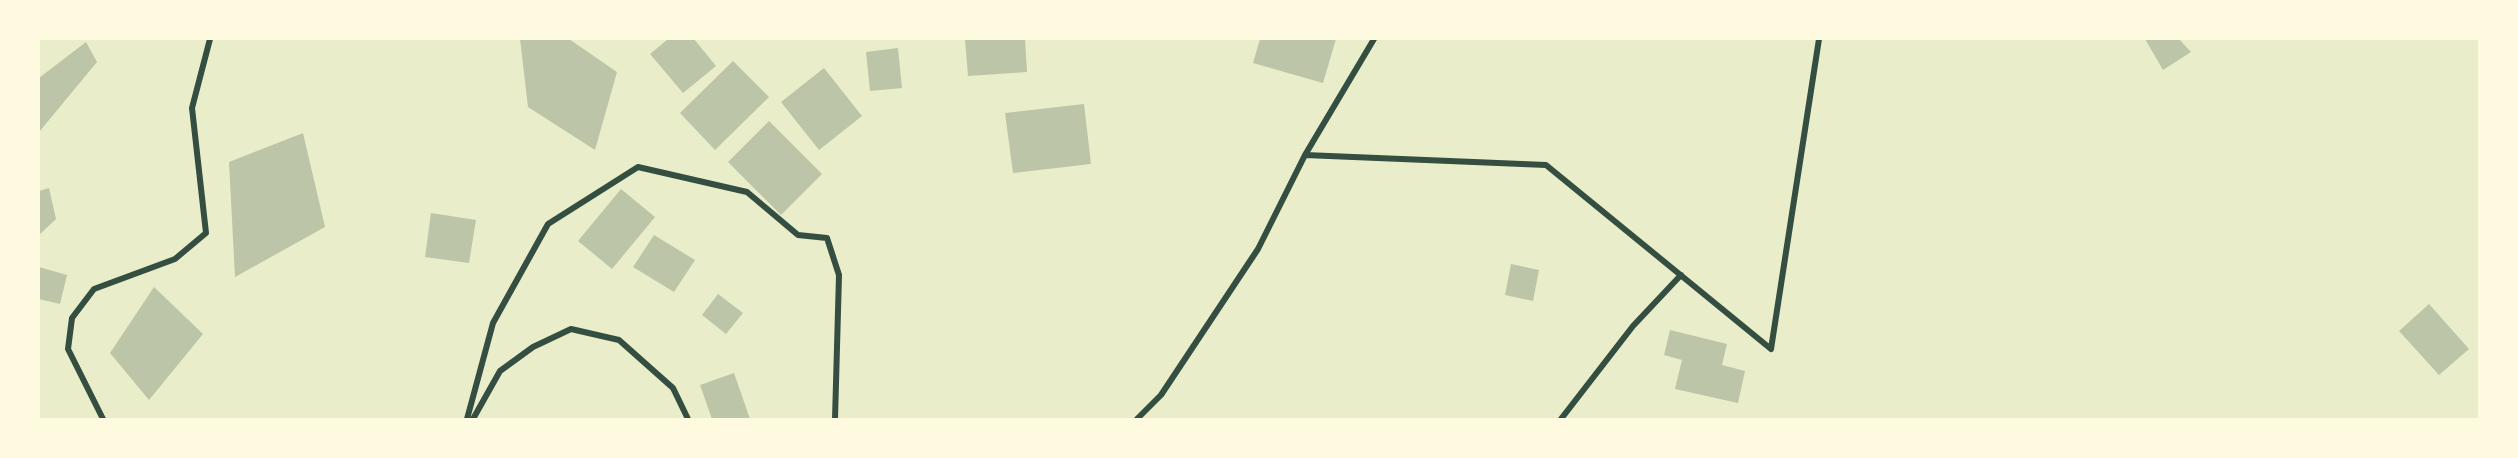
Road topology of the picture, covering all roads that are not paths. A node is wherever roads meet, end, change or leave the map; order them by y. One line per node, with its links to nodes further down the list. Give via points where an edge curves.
1 (210, 39): 6 (street, via 192,108 206,233 175,259 93,289 72,318 68,349)
2 (1374, 39): 4 (street)
3 (1818, 39): 5 (street, via 1771,349)
4 (1305, 155): 5 (street, via 1546,165); 11 (street, via 1258,249 1161,395)
5 (1681, 275): 12 (street, via 1633,326)
6 (103, 419)
7 (467, 419): 10 (street, via 493,323 548,224 638,167 747,192 798,235 827,238 839,275)
8 (473, 419): 9 (street, via 500,371 533,347 571,329 620,340 673,388)
9 (688, 419)
10 (835, 419)
11 (1137, 419)
12 (1561, 419)

